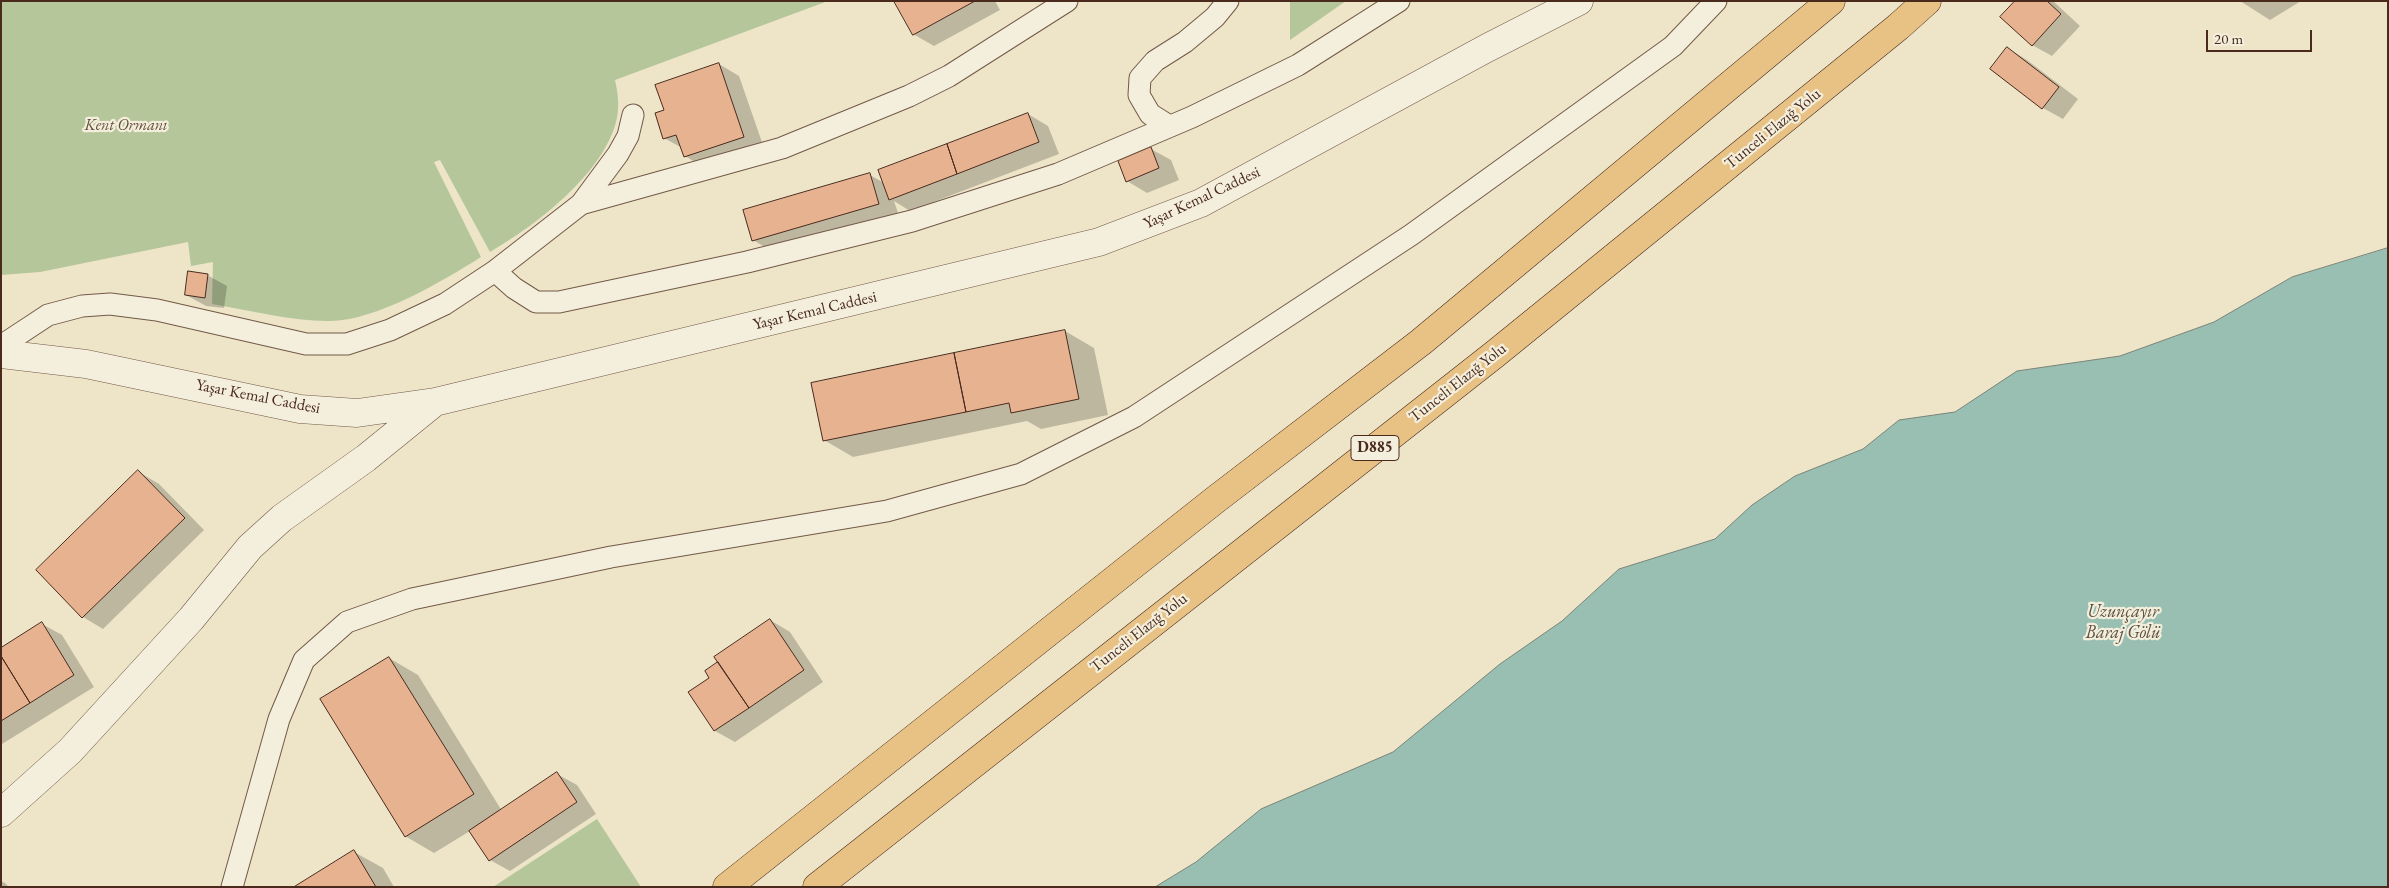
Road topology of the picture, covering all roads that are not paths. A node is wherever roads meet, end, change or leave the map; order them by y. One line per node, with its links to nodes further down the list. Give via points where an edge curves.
1 (1067, 1): 10 (lane, via 949,76 909,96 782,148)
2 (1228, 1): 9 (lane, via 1215,17 1155,61 1140,78 1139,95 1150,114)
3 (1399, 1): 9 (lane, via 1298,65)
4 (1579, 1): 14 (street, Yaşar Kemal Caddesi, via 1201,203 1099,242)
5 (1716, 1): 16 (lane, via 1673,46 1411,235 1134,417 1021,474 887,511 611,556 412,599 347,622 304,660 279,719)
6 (1832, 1): 17 (main road, via 1421,342 1168,537)
7 (1927, 1): 18 (main road, Tunceli Elazığ Yolu / D885, via 1891,34 1495,354)
8 (633, 115): 10 (lane, via 628,136 618,154)
9 (1169, 126): 11 (lane, via 1049,177 912,221 747,262 559,302 536,302)
10 (581, 204): 11 (lane)
11 (496, 271): 12 (lane, via 445,304 390,330 347,344 306,344 157,310 110,304 82,306 48,315)
12 (1, 346)
13 (1, 354): 14 (street, Yaşar Kemal Caddesi, via 86,364 300,409 358,412)
14 (436, 402): 15 (street, via 366,458 282,518 250,547 190,619 70,751)
15 (1, 814)
16 (232, 887)
17 (727, 887)
18 (818, 887)

